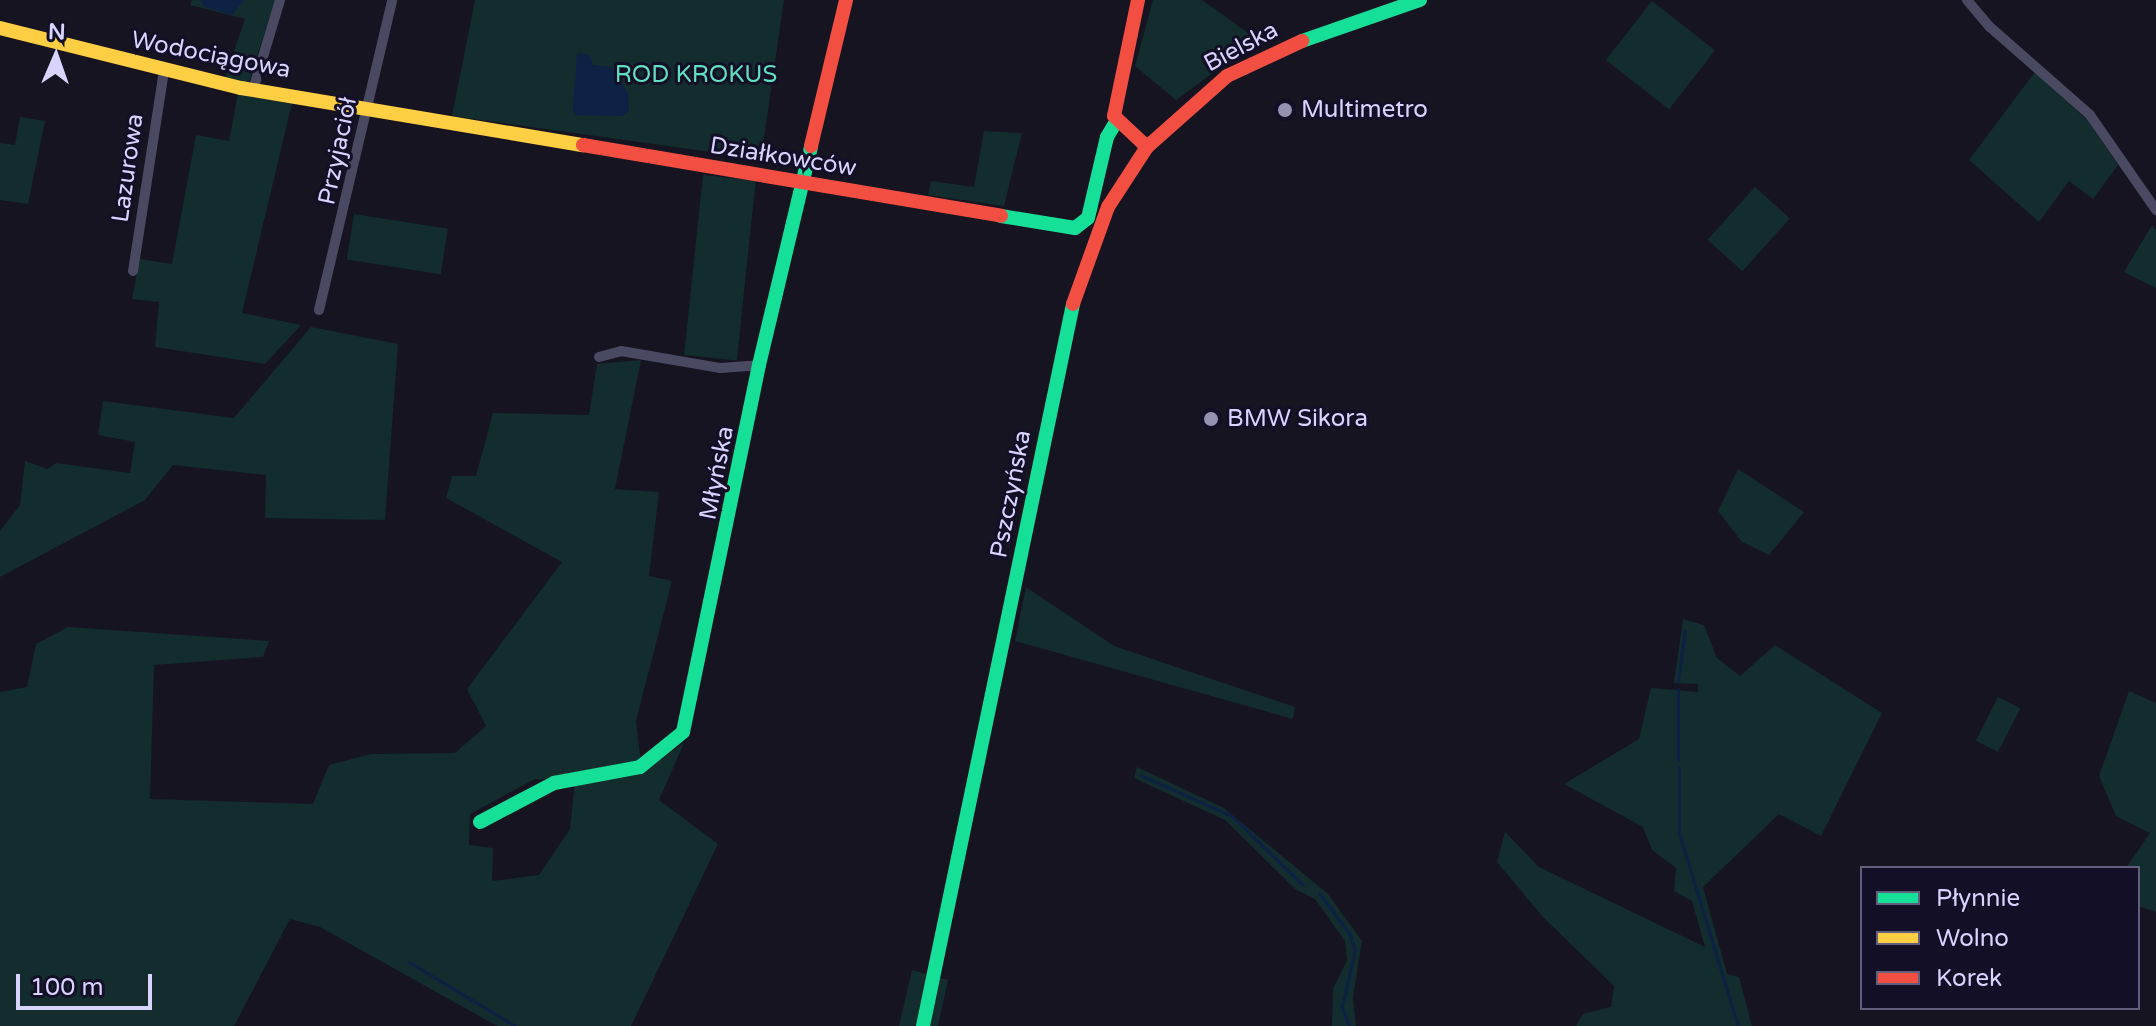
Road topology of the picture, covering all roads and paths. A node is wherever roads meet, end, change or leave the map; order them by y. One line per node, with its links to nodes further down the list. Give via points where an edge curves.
1 (280, 0): 9 (street)
2 (392, 0): 10 (street, Przyjaciół)
3 (846, 0): 13 (street, Młyńska)
4 (1138, 0): 11 (street)
5 (1420, 0): 12 (street, Bielska, via 1317,35 1240,69 1189,105)
6 (1967, 0): 14 (street, via 2096,122)
7 (0, 28): 8 (street, Wodociągowa)
8 (164, 71): 9 (street, Wodociągowa); 15 (street, Lazurowa)
9 (253, 90): 10 (street, Wodociągowa)
10 (367, 109): 13 (street, Działkowców); 16 (street, Przyjaciół)
11 (1116, 122): 12 (street); 13 (street, Działkowców, via 1107,137 1088,218 1079,227)
12 (1147, 147): 20 (street, Pszczyńska, via 1100,223 1071,309)
13 (804, 183): 18 (street, Młyńska)
14 (2156, 210)
15 (133, 271)
16 (319, 310)
17 (599, 357): 18 (street, via 621,351 720,368)
18 (759, 365): 19 (street, Młyńska, via 683,732 640,767 554,783)
19 (480, 822)
20 (923, 1026)

